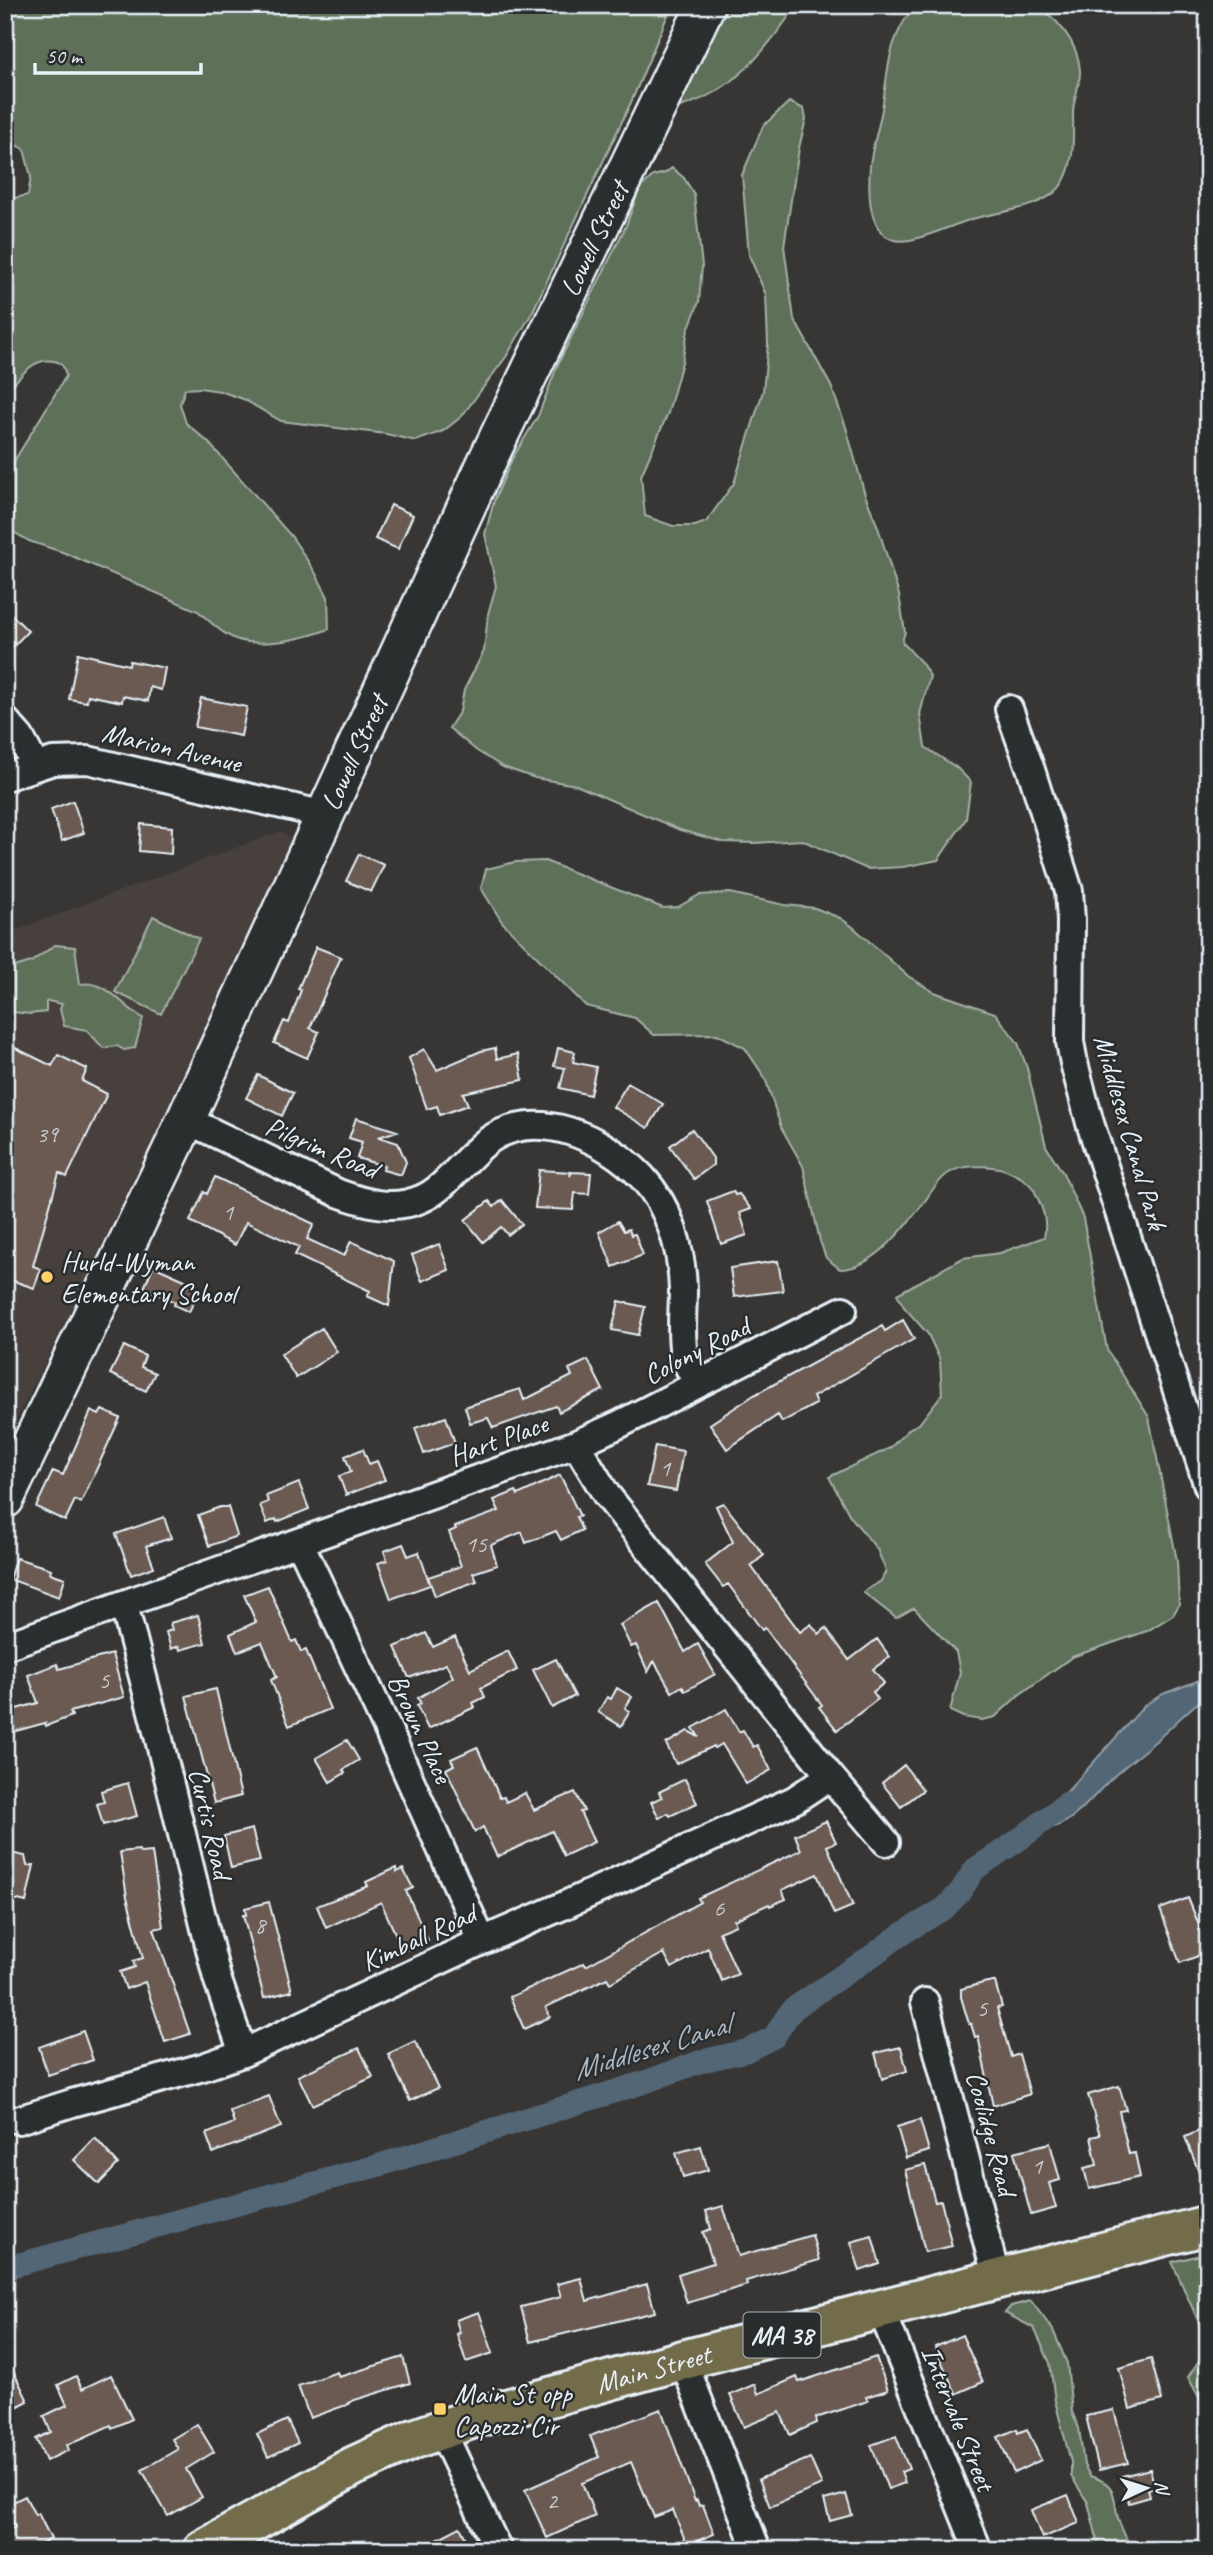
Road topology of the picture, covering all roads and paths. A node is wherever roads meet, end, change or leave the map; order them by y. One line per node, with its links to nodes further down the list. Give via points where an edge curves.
1 (706, 5): 6 (street, Lowell Street, via 489,457)
2 (1009, 709): 11 (street, Middlesex Canal Park, via 1070,897 1069,1019 1076,1073)
3 (5, 720): 4 (street)
4 (35, 765): 5 (street, Marion Avenue); 6 (street, Marion Avenue, via 72,759 105,762)
5 (5, 777)
6 (325, 815): 7 (street, Lowell Street)
7 (185, 1119): 9 (street, Pilgrim Road, via 338,1193 383,1205 428,1196 485,1143 512,1129 554,1127 596,1143 637,1172 667,1216 681,1268 684,1352); 12 (street, Lowell Street)
8 (843, 1310): 9 (street, Colony Road)
9 (697, 1384): 10 (street, Colony Road)
10 (576, 1444): 13 (street, Hart Place); 16 (street, Hart Place, via 606,1494)
11 (1208, 1486)
12 (5, 1499)
13 (300, 1543): 14 (street, Hart Place); 18 (street, Brown Place)
14 (124, 1605): 15 (street, Hart Place); 20 (street, Curtis Road, via 217,1978)
15 (5, 1646)
16 (830, 1776): 17 (street, Hart Place); 18 (street, Kimball Road, via 794,1800)
17 (886, 1842)
18 (482, 1941): 20 (street, Kimball Road)
19 (925, 2002): 23 (street, Coolidge Road)
20 (243, 2053): 21 (street, Kimball Road)
21 (18, 2120)
22 (1208, 2225): 23 (main road, Main Street / MA 38)
23 (997, 2280): 24 (main road, Main Street / MA 38)
24 (881, 2309): 25 (main road, Main Street / MA 38); 30 (street, Intervale Street)
25 (682, 2360): 26 (main road, Main Street / MA 38); 29 (street)
26 (441, 2429): 27 (main road, Main Street / MA 38, via 354,2466); 28 (street)
27 (202, 2550)
28 (498, 2550)
29 (757, 2550)
30 (978, 2550)

